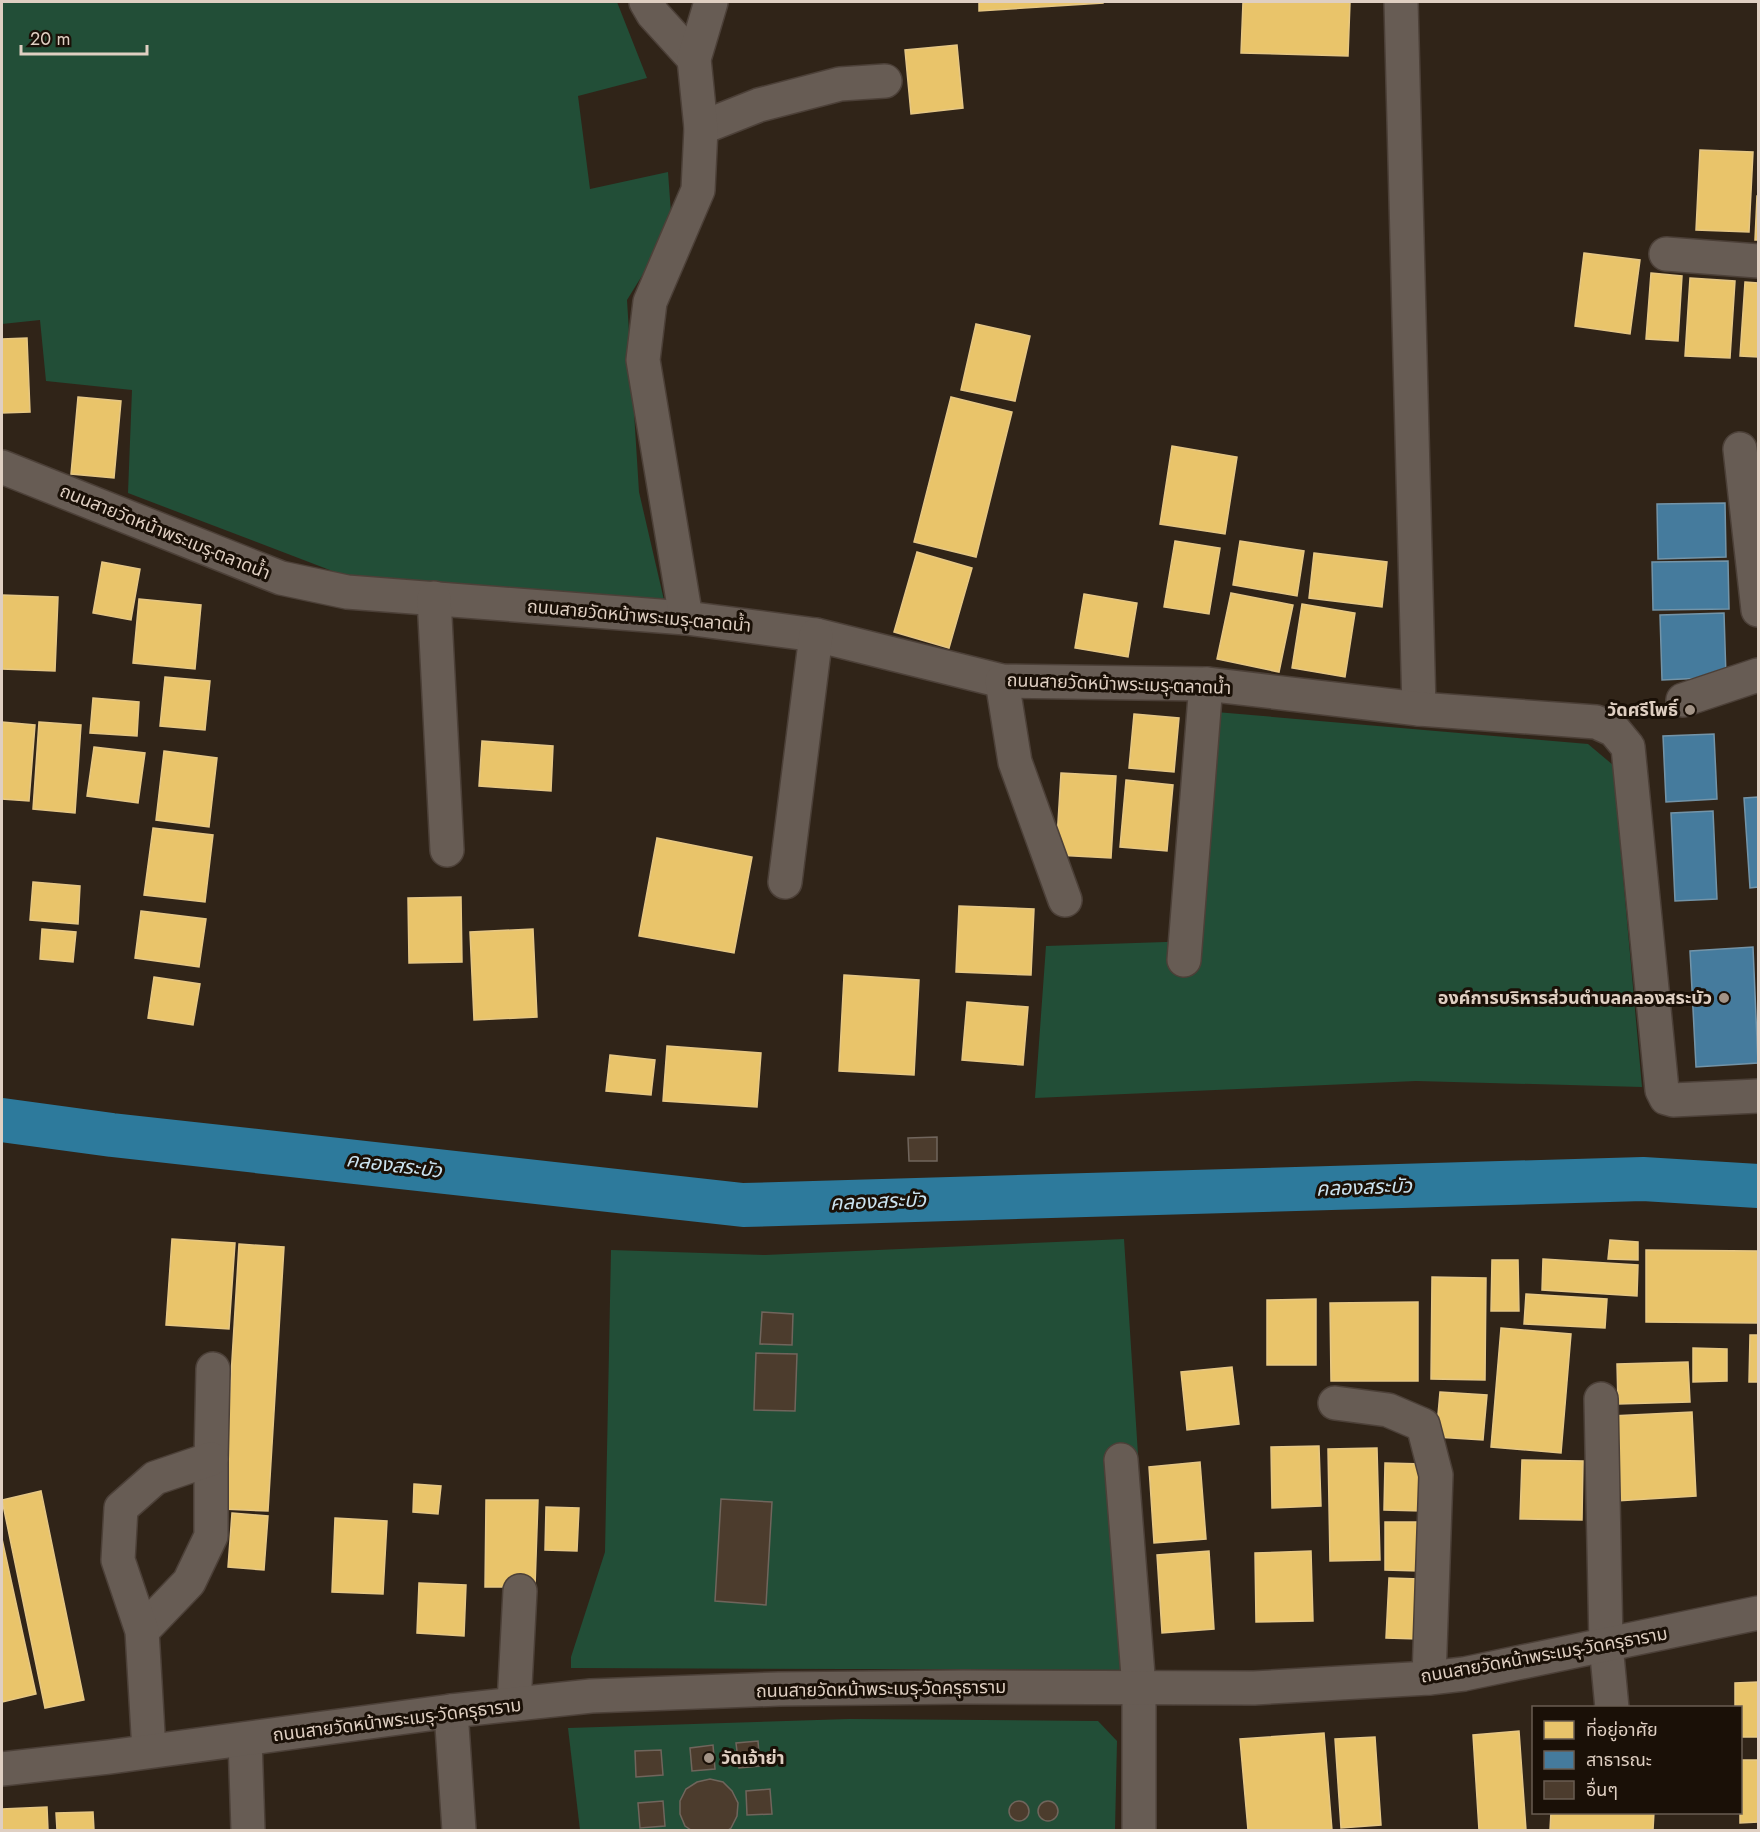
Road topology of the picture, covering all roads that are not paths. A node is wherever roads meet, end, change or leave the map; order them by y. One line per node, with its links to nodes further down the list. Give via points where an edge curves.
1 (646, 2): 4 (street)
2 (711, 2): 4 (street)
3 (1401, 2): 19 (street)
4 (694, 59): 6 (street)
5 (885, 81): 6 (street, via 840,84 759,105)
6 (700, 128): 13 (street, via 698,190 650,302 644,360)
7 (1666, 254): 8 (street)
8 (1758, 261)
9 (1740, 449): 12 (street)
10 (2, 467): 11 (street, ถนนสายวัดหน้าพระเมรุ-ตลาดน้ำ, via 281,578 347,592)
11 (434, 598): 13 (street, ถนนสายวัดหน้าพระเมรุ-ตลาดน้ำ); 20 (street)
12 (1758, 610)
13 (686, 618): 14 (street, ถนนสายวัดหน้าพระเมรุ-ตลาดน้ำ)
14 (816, 636): 16 (street, ถนนสายวัดหน้าพระเมรุ-ตลาดน้ำ); 21 (street)
15 (1758, 675): 18 (street)
16 (1002, 681): 17 (street, ถนนสายวัดหน้าพระเมรุ-ตลาดน้ำ); 22 (street, via 1015,762)
17 (1206, 684): 19 (street, ถนนสายวัดหน้าพระเมรุ-ตลาดน้ำ); 23 (street)
18 (1683, 700)
19 (1419, 709): 24 (street, ถนนสายวัดหน้าพระเมรุ-ตลาดน้ำ, via 1596,722 1614,730 1628,747 1662,1090 1666,1098 1673,1100)
20 (447, 850)
21 (785, 882)
22 (1065, 900)
23 (1184, 960)
24 (1758, 1096)
25 (213, 1369): 28 (street)
26 (1601, 1399): 33 (street)
27 (1335, 1402): 34 (street, via 1388,1410 1424,1425 1436,1475)
28 (211, 1459): 32 (street, via 211,1536 189,1582); 32 (street, via 155,1478 121,1508 118,1560)
29 (1121, 1460): 35 (street)
30 (520, 1591): 36 (street)
31 (1758, 1613): 33 (street, ถนนสายวัดหน้าพระเมรุ-วัดครุธาราม)
32 (141, 1631): 40 (street)
33 (1606, 1645): 34 (street, ถนนสายวัดหน้าพระเมรุ-วัดครุธาราม); 37 (street)
34 (1429, 1678): 35 (street, ถนนสายวัดหน้าพระเมรุ-วัดครุธาราม, via 1254,1688)
35 (1139, 1688): 36 (street, ถนนสายวัดหน้าพระเมรุ-วัดครุธาราม, via 778,1689 591,1696); 44 (street)
36 (514, 1704): 38 (street, ถนนสายวัดหน้าพระเมรุ-วัดครุธาราม)
37 (1612, 1706)
38 (450, 1711): 39 (street, ถนนสายวัดหน้าพระเมรุ-วัดครุธาราม); 43 (street)
39 (244, 1739): 40 (street, ถนนสายวัดหน้าพระเมรุ-วัดครุธาราม); 42 (street)
40 (149, 1751): 41 (street, ถนนสายวัดหน้าพระเมรุ-วัดครุธาราม)
41 (2, 1769)
42 (248, 1830)
43 (459, 1830)
44 (1140, 1830)

